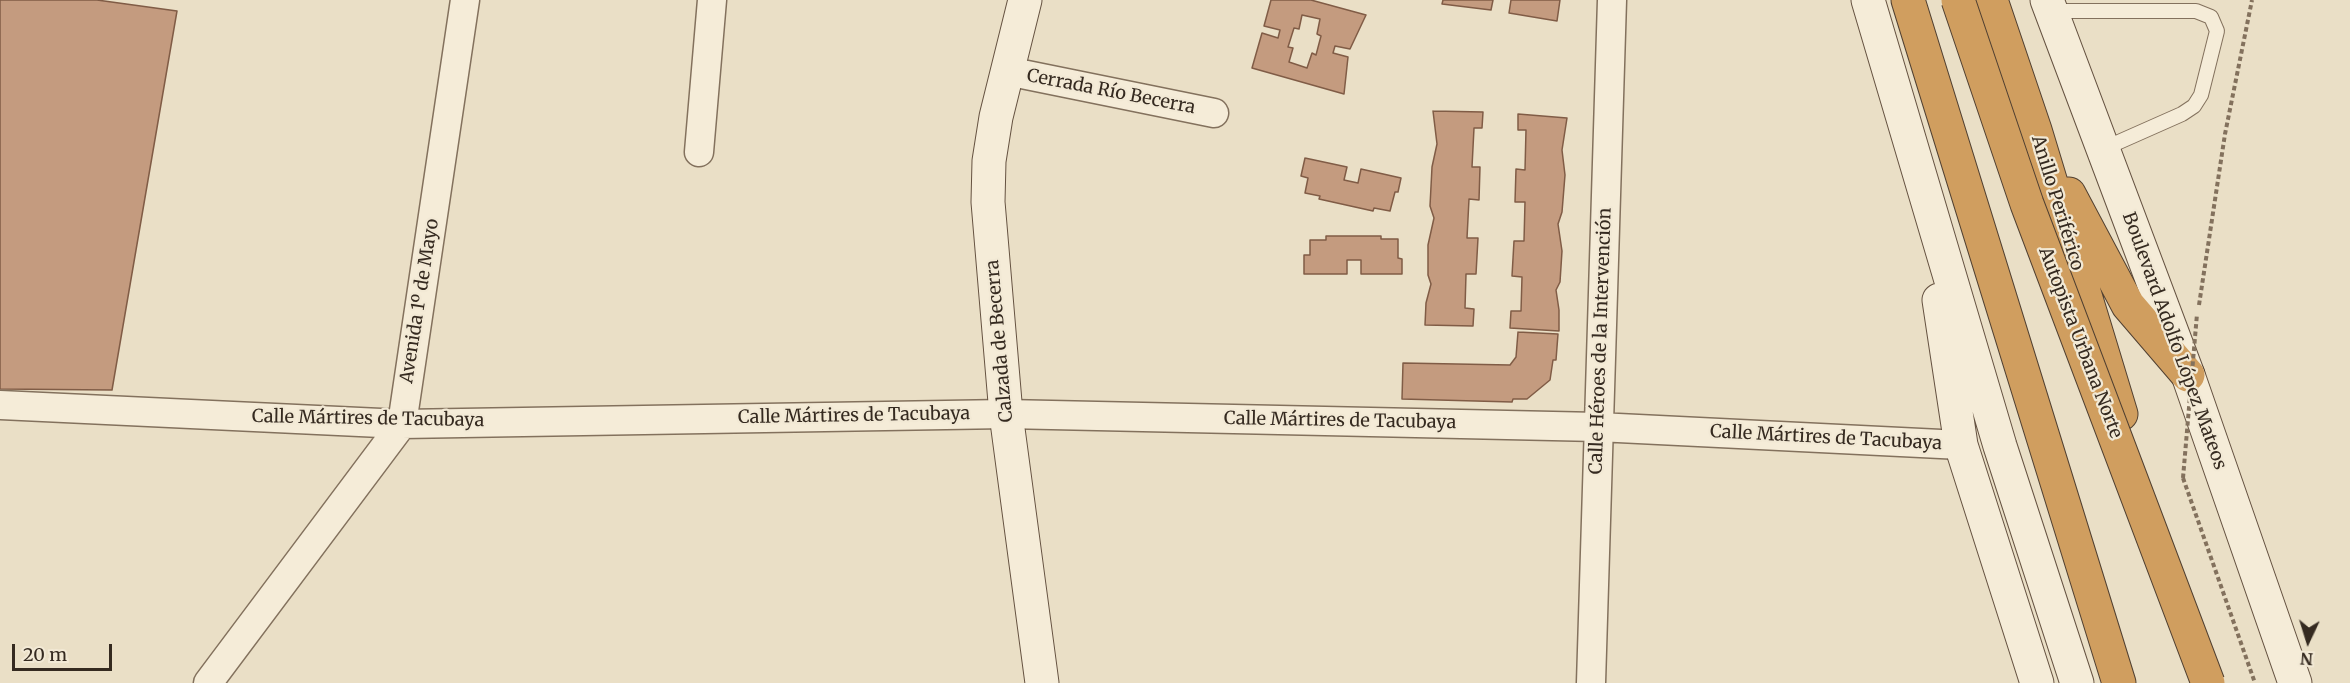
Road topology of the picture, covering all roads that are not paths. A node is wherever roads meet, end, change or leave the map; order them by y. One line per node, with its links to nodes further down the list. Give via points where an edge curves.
1 (465, 0): 20 (street, Avenida 1º de Mayo)
2 (712, 0): 15 (street)
3 (1025, 0): 11 (main road, Calzada de Becerra)
4 (1612, 0): 21 (street, Calle Héroes de la Intervención)
5 (1861, 0): 16 (main road)
6 (1908, 0): 28 (highway)
7 (1930, 0): 29 (highway, Autopista Urbana Norte)
8 (1958, 0): 31 (highway, Autopista Urbana Norte, bridge, via 2027,204)
9 (1991, 0): 13 (highway, Anillo Periférico)
10 (2049, 5): 14 (main road, Boulevard Adolfo López Mateos); 14 (lane, via 2196,10 2211,16 2217,31 2201,95 2194,106)
11 (1007, 71): 12 (street, Cerrada Río Becerra); 19 (main road, Calzada de Becerra, via 989,161 988,201)
12 (1214, 112)
13 (2035, 130): 17 (highway, via 2128,305); 30 (highway, Anillo Periférico)
14 (2103, 149): 17 (main road, Boulevard Adolfo López Mateos)
15 (699, 152)
16 (1922, 183): 22 (main road); 27 (main road, via 2000,446)
17 (2188, 375): 32 (main road, Boulevard Adolfo López Mateos)
18 (0, 405): 20 (street, Calle Mártires de Tacubaya)
19 (1006, 414): 20 (street, Calle Mártires de Tacubaya); 21 (street, Calle Mártires de Tacubaya); 24 (main road, Calzada de Becerra)
20 (402, 424): 23 (street, Avenida 1º de Mayo)
21 (1598, 427): 22 (street, Calle Mártires de Tacubaya); 25 (street, Calle Héroes de la Intervención)
22 (1960, 445): 26 (main road)
23 (208, 683)
24 (1042, 683)
25 (1592, 683)
26 (2037, 683)
27 (2077, 683)
28 (2119, 683)
29 (2133, 683)
30 (2202, 683)
31 (2208, 683)
32 (2295, 683)

